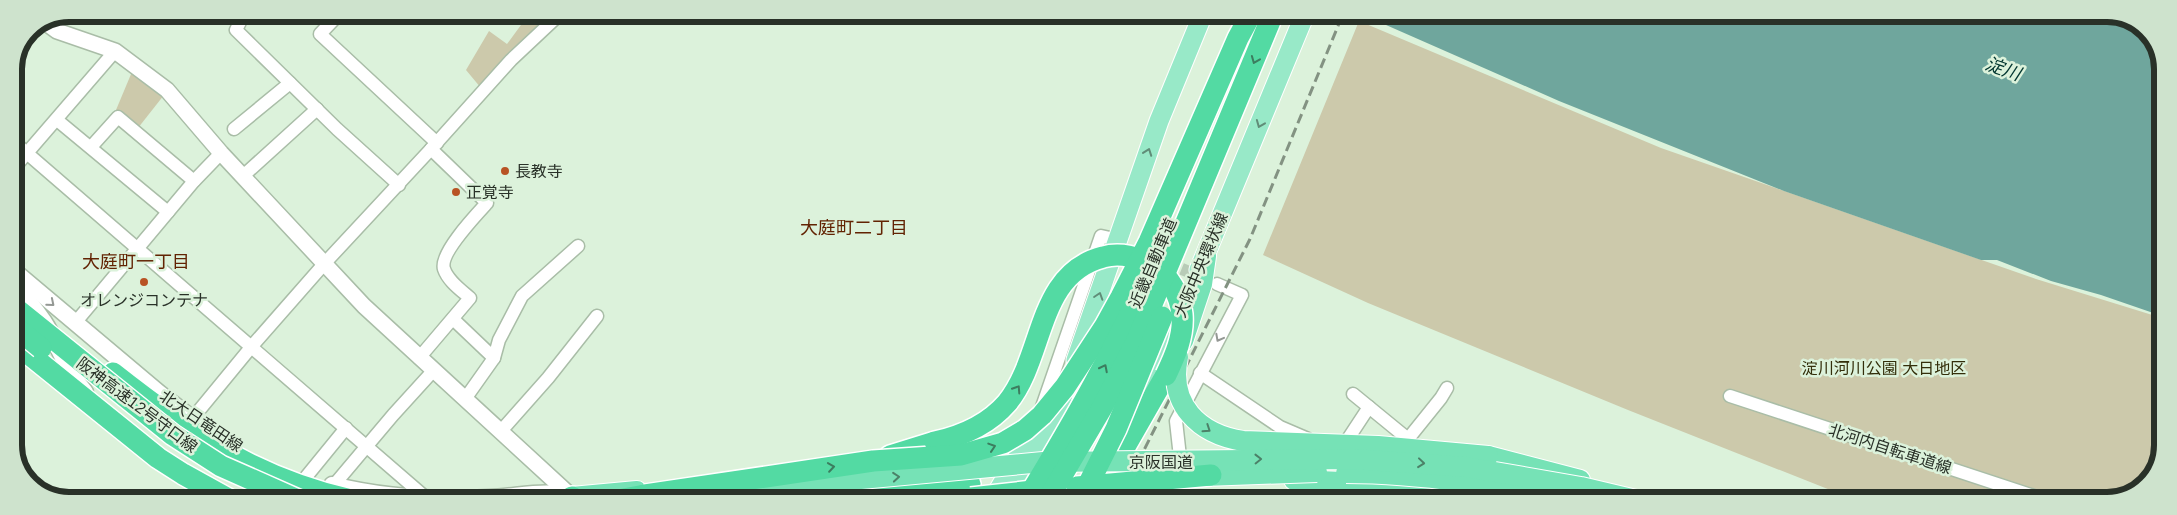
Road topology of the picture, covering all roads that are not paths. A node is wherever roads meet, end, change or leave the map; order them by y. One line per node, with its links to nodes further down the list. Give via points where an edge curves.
1 (240, 22): 11 (street, via 236,30)
2 (331, 22): 16 (street, via 320,34)
3 (551, 22): 16 (street, via 511,60)
4 (1200, 22): 40 (main road, one-way to 4, via 1159,122)
5 (1248, 22): 61 (highway, one-way to 5, bridge, via 945,457 993,447 1025,430 1054,403 1106,326 1136,270 1238,38)
6 (1250, 22): 85 (highway, 近畿自動車道, one-way to 6, bridge, via 1088,398 1136,304)
7 (1270, 22): 13 (highway, 近畿自動車道, one-way to 13, bridge)
8 (1303, 22): 29 (main road, 大阪中央環状線, one-way to 29)
9 (50, 27): 10 (street, via 57,32)
10 (115, 51): 14 (street); 20 (street, via 167,90)
11 (290, 83): 12 (street); 15 (street)
12 (317, 109): 22 (street); 24 (street)
13 (1234, 112): 87 (highway, 近畿自動車道, bridge, via 1130,356 1103,406); 90 (highway, bridge, via 1198,221 1150,347)
14 (57, 120): 17 (street); 19 (street)
15 (234, 129)
16 (434, 146): 24 (street); 37 (street, via 487,202 458,236 444,260 447,276 470,298)
17 (91, 147): 23 (street, via 118,117); 25 (street)
18 (22, 149): 19 (street)
19 (27, 153): 21 (street); 28 (street)
20 (221, 153): 22 (street); 23 (street)
21 (22, 158)
22 (243, 176): 30 (street)
23 (194, 181): 25 (street)
24 (399, 185): 30 (street)
25 (168, 212): 28 (street)
26 (1106, 237): 57 (street)
27 (578, 246): 45 (street, via 522,296 499,340)
28 (138, 248): 38 (street); 41 (street)
29 (1206, 256): 43 (highway, via 1202,284)
30 (324, 264): 41 (street); 44 (street)
31 (23, 278): 38 (main road, 北大日竜田線, one-way to 38)
32 (1217, 284): 47 (street, one-way to 47, via 1242,295)
33 (23, 295): 69 (main road, via 44,322 72,375 104,412 187,471)
34 (23, 303): 72 (highway, via 158,408 223,451 287,482)
35 (23, 314): 71 (highway, 阪神高速12号守口線, bridge, via 181,441 247,479)
36 (597, 316): 56 (street)
37 (453, 319): 44 (street); 45 (street)
38 (75, 322): 54 (main road, 北大日竜田線)
39 (23, 333): 70 (highway, 阪神高速12号守口線, bridge, via 166,447)
40 (1087, 334): 57 (main road); 84 (main road, via 1046,437)
41 (252, 346): 54 (street); 55 (street)
42 (23, 349): 68 (highway, via 158,458)
43 (1170, 353): 48 (main road); 86 (main road, via 1111,390 1095,404 1082,421); 98 (highway, one-way to 98, bridge, via 1180,397 1187,410 1203,427 1228,439 1420,448 1488,456 1563,474)
44 (419, 358): 46 (street)
45 (494, 358): 52 (street)
46 (433, 371): 52 (street); 59 (street)
47 (1200, 373): 60 (street, via 1280,427 1310,440); 66 (street, via 1176,421)
48 (1149, 374): 89 (main road); 91 (highway)
49 (1447, 388): 58 (street)
50 (1353, 394): 53 (street)
51 (1730, 396): 99 (street, 北河内自転車道線)
52 (465, 399): 56 (street)
53 (1370, 407): 58 (street); 60 (street)
54 (192, 419): 64 (main road, 北大日竜田線, via 229,443)
55 (346, 428): 59 (street); 64 (street)
56 (501, 431): 75 (street)
57 (1034, 431): 82 (main road)
58 (1408, 438): 62 (street, via 1395,450)
59 (367, 446): 65 (street); 74 (street)
60 (1342, 448): 62 (street)
61 (873, 461): 78 (highway, one-way to 61, bridge); 92 (highway, one-way to 92, bridge, via 966,433 996,414 1022,381 1060,285 1072,272 1090,261 1121,255 1149,264 1170,281 1179,300 1182,330 1166,375)
62 (1367, 461): 95 (street)
63 (1210, 468): 79 (highway, 京阪国道, one-way to 63, bridge, via 1042,462); 88 (highway, bridge); 96 (highway, 京阪国道, bridge, via 1407,476); 97 (highway, 京阪国道, one-way to 97, bridge, via 1298,458 1408,462 1524,476)
64 (306, 477): 65 (main road, 北大日竜田線)
65 (334, 485): 73 (main road, 北大日竜田線)
66 (1183, 486): 93 (highway); 94 (highway, via 1300,480)
67 (971, 491): 80 (highway); 81 (highway); 83 (highway, bridge)
68 (216, 492)
69 (225, 492)
70 (244, 492)
71 (279, 492)
72 (323, 492)
73 (371, 492)
74 (420, 492)
75 (566, 492)
76 (616, 492): 77 (highway)
77 (648, 492)
78 (664, 492)
79 (722, 492)
80 (952, 492)
81 (968, 492)
82 (997, 492)
83 (1008, 492)
84 (1015, 492)
85 (1031, 492)
86 (1046, 492)
87 (1047, 492)
88 (1053, 492)
89 (1074, 492)
90 (1085, 492)
91 (1086, 492)
92 (1099, 492)
93 (1139, 492)
94 (1359, 492)
95 (1364, 492)
96 (1523, 492)
97 (1598, 492)
98 (1614, 492)
99 (2022, 492)

